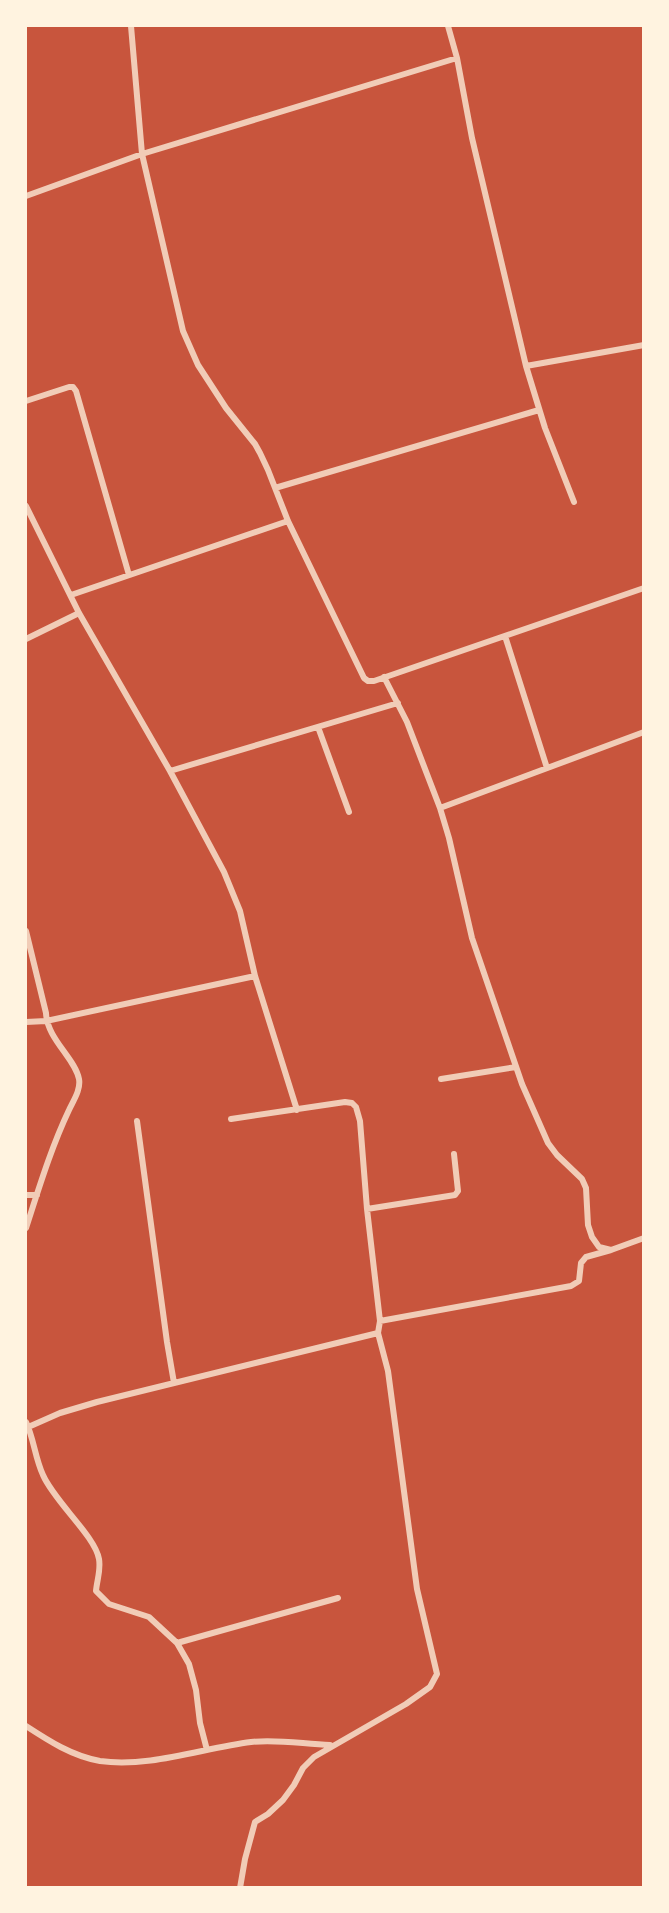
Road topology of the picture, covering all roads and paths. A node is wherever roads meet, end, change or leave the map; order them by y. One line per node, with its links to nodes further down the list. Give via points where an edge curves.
1 (131, 26): 4 (street)
2 (448, 26): 3 (street)
3 (458, 58): 4 (street); 7 (street, via 472,138)
4 (142, 154): 5 (street); 10 (street, via 175,301 190,349 226,408 255,444)
5 (26, 196)
6 (644, 345): 7 (street)
7 (526, 366): 9 (street)
8 (26, 401): 14 (street, via 69,387 76,391)
9 (539, 410): 10 (street); 11 (street)
10 (274, 488): 13 (street)
11 (574, 502)
12 (26, 506): 16 (street)
13 (288, 521): 14 (street); 20 (street, via 364,678 371,681)
14 (129, 575): 16 (street)
15 (644, 588): 18 (street)
16 (71, 595): 17 (street)
17 (79, 613): 19 (street); 25 (street)
18 (505, 636): 20 (street); 24 (street)
19 (26, 639)
20 (384, 677): 21 (street)
21 (398, 703): 22 (street); 26 (street)
22 (318, 727): 25 (street); 27 (street)
23 (644, 732): 24 (street)
24 (547, 768): 26 (street)
25 (170, 771): 29 (street, via 232,889)
26 (440, 808): 32 (street, via 472,938)
27 (349, 812)
28 (26, 935): 30 (street)
29 (255, 976): 30 (street); 34 (street)
30 (46, 1021): 31 (street); 39 (street, via 78,1076 79,1086)
31 (26, 1022)
32 (516, 1067): 33 (street); 43 (street, via 548,1143 582,1179 592,1237 599,1246)
33 (441, 1079)
34 (297, 1110): 35 (street); 40 (street, via 345,1102 356,1107)
35 (231, 1119)
36 (137, 1121): 46 (street)
37 (454, 1154): 40 (street, via 458,1191 455,1195)
38 (26, 1195): 39 (street)
39 (37, 1195): 41 (street)
40 (367, 1209): 44 (street)
41 (26, 1228)
42 (643, 1240): 43 (street)
43 (611, 1250): 44 (street, via 584,1258 579,1281 571,1286)
44 (380, 1321): 45 (street)
45 (378, 1333): 46 (street); 51 (street, via 388,1371 417,1589 437,1674 430,1687 406,1704)
46 (174, 1383): 47 (street, via 81,1406)
47 (26, 1426): 49 (street, via 43,1476 98,1554 96,1591 109,1604 148,1617)
48 (338, 1598): 49 (street)
49 (177, 1643): 52 (street, via 189,1664)
50 (26, 1726): 52 (street, via 54,1745 100,1761 123,1762)
51 (333, 1746): 52 (street, via 273,1740); 53 (street, via 314,1756 283,1800 255,1822)
52 (207, 1750)
53 (240, 1887)

